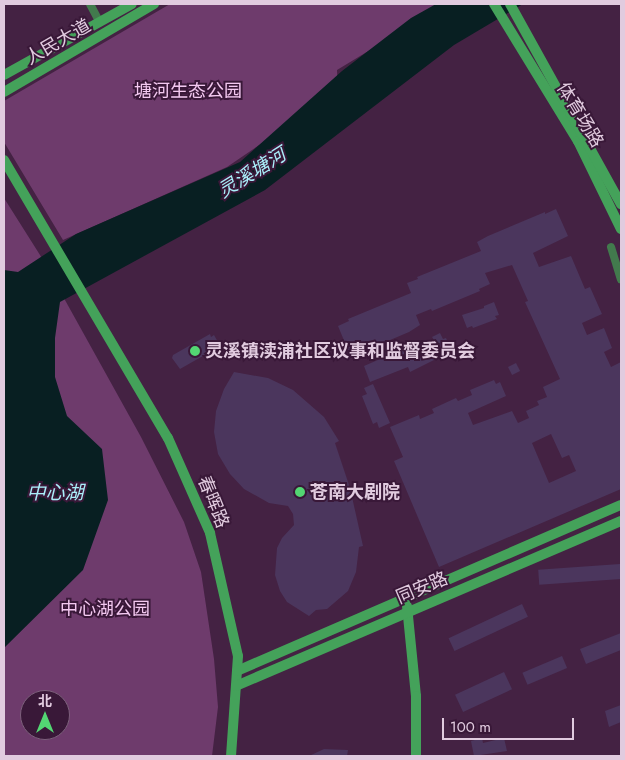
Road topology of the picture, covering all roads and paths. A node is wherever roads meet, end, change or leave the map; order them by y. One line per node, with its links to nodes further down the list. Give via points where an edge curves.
1 (90, 4): 6 (street)
2 (132, 4): 6 (street, 人民大道)
3 (154, 4): 8 (street, 人民大道)
4 (494, 4): 11 (street, 体育场路, via 578,141)
5 (510, 4): 10 (street, 体育场路)
6 (100, 23): 7 (street, 人民大道)
7 (4, 74)
8 (4, 92)
9 (4, 160): 18 (street, 春晖路, via 168,438 210,533 238,656)
10 (621, 204)
11 (621, 229)
12 (611, 247): 13 (street)
13 (621, 279)
14 (621, 504): 16 (street, 同安路)
15 (621, 520): 17 (street, 同安路)
16 (405, 598): 17 (street); 18 (street, 同安路)
17 (409, 612): 19 (street, 同安路); 21 (street, via 416,696)
18 (237, 670): 19 (street, 春晖路)
19 (236, 686): 20 (street, 春晖路)
20 (231, 756)
21 (416, 756)

